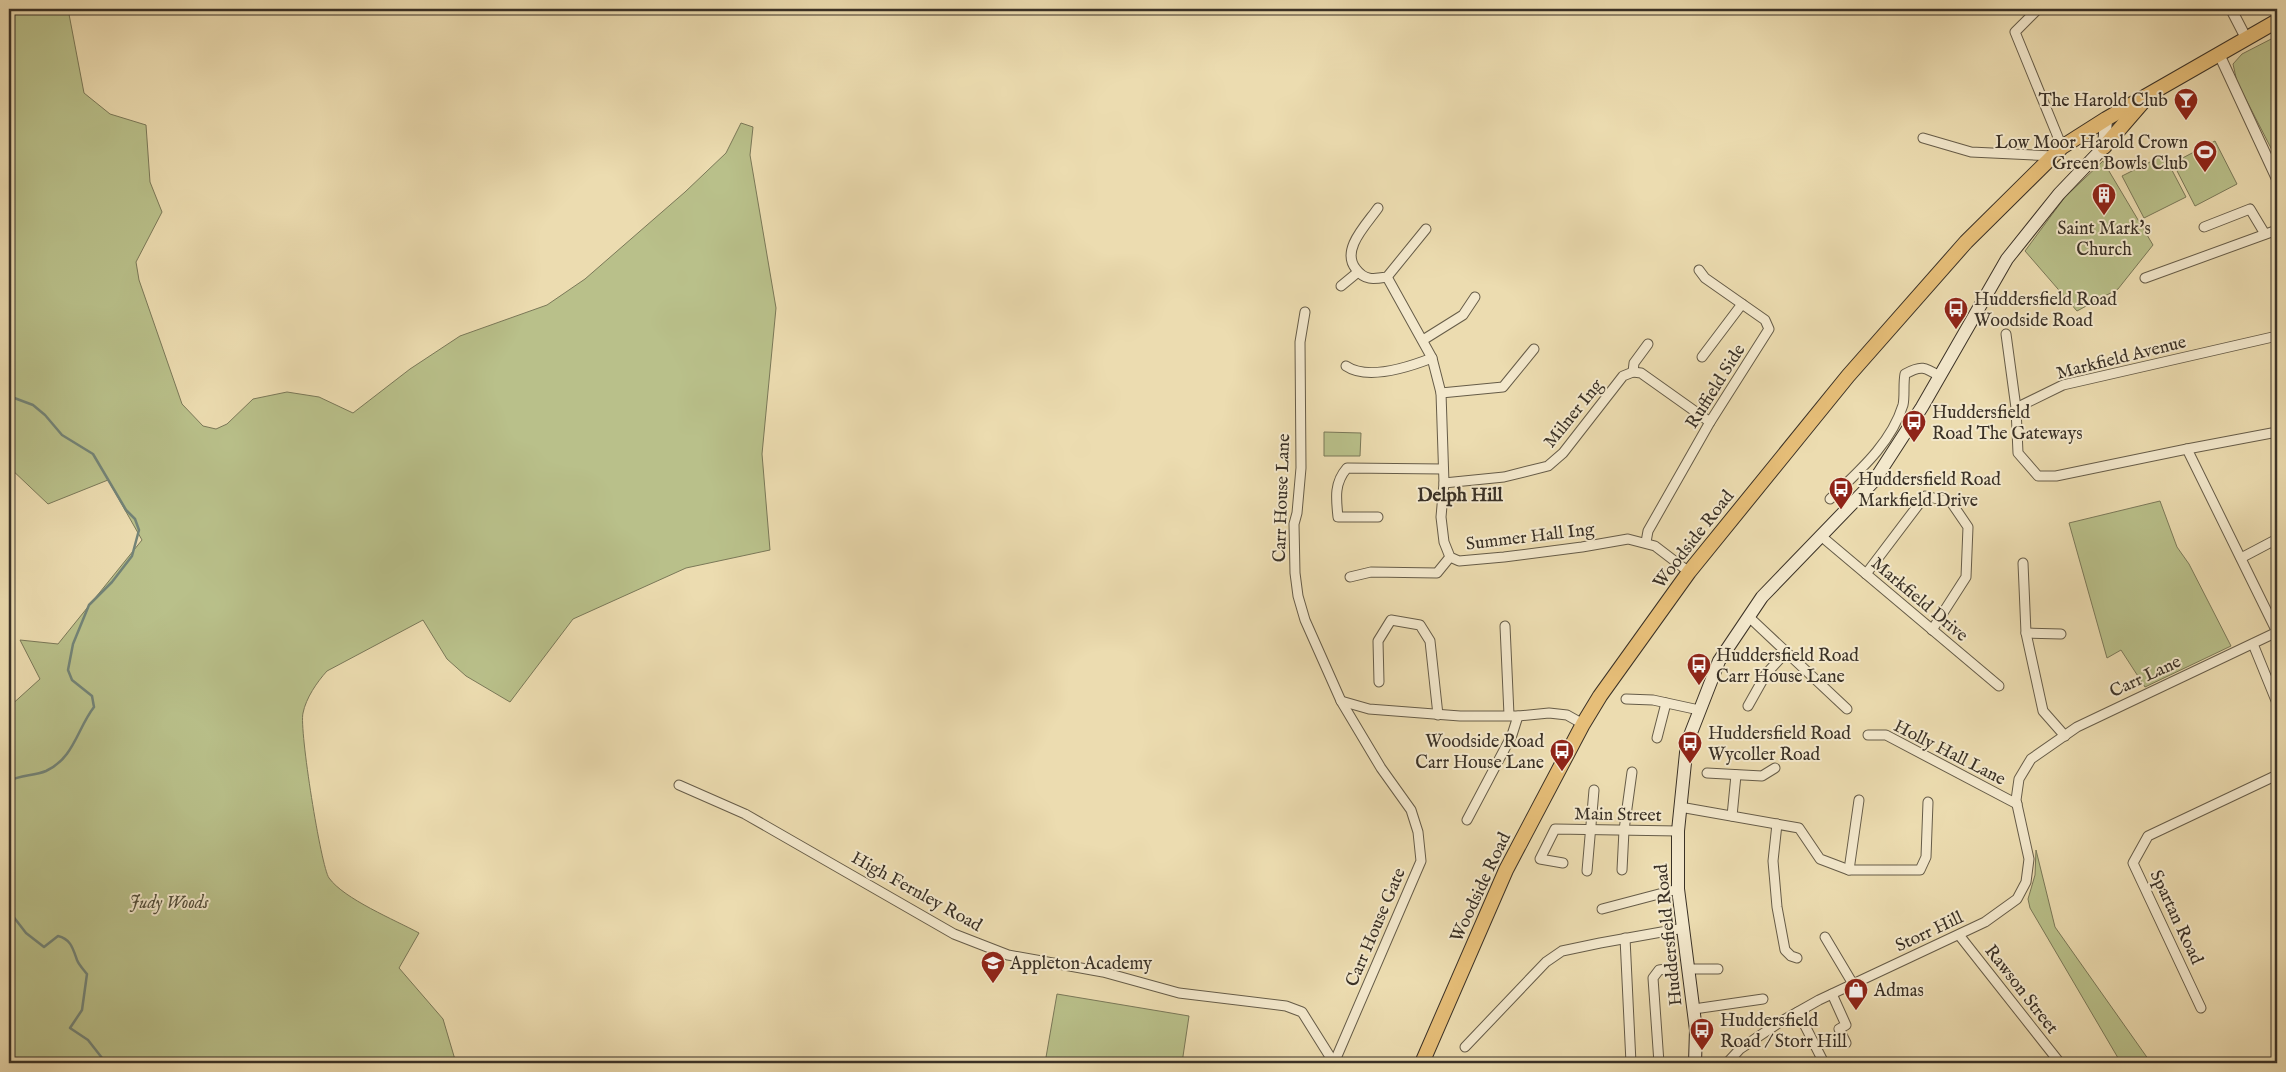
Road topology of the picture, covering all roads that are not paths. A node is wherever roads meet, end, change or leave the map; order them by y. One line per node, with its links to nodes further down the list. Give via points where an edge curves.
1 (2038, 9): 10 (street, via 2014,32)
2 (2231, 9): 4 (street)
3 (2277, 21): 4 (main road)
4 (2246, 38): 5 (main road)
5 (2219, 54): 6 (main road); 11 (street)
6 (2152, 92): 7 (main road); 9 (main road)
7 (2106, 119): 9 (main road); 10 (main road, Woodside Road)
8 (1923, 138): 10 (street, via 1971,152)
9 (2104, 147): 34 (main road, Huddersfield Road, via 2059,194 2007,259)
10 (2058, 152): 50 (main road, Woodside Road, via 1966,242 1848,376)
11 (2277, 179)
12 (1378, 208): 18 (street, via 1350,253)
13 (2204, 227): 16 (street, via 2250,209)
14 (1426, 229): 19 (street)
15 (2277, 230): 16 (street)
16 (2265, 234): 20 (street)
17 (1699, 270): 23 (street, Ruffield Side, via 1705,278)
18 (1358, 272): 19 (street, via 1372,280); 21 (street)
19 (1387, 277): 27 (street, Summer Hall Ing)
20 (2145, 278)
21 (1341, 286)
22 (1475, 297): 27 (street, via 1463,315)
23 (1742, 304): 30 (street); 37 (street, Ruffield Side, via 1764,320 1768,330)
24 (1305, 312): 64 (street, Carr House Lane, via 1300,342 1301,468 1294,524 1294,573 1305,620)
25 (2006, 334): 36 (street)
26 (2277, 336): 36 (street, Markfield Avenue, via 2063,385)
27 (1423, 340): 31 (street, Summer Hall Ing)
28 (1648, 344): 33 (street, via 1634,363)
29 (1534, 349): 35 (street, via 1503,387)
30 (1702, 357)
31 (1432, 358): 32 (street, via 1396,369 1361,373); 35 (street, Summer Hall Ing)
32 (1346, 366)
33 (1633, 372): 37 (street, via 1641,373); 41 (street, Milner Ing, via 1623,376 1563,453 1548,466 1504,477)
34 (1940, 376): 42 (street, via 1926,368 1916,368 1906,374 1903,403 1892,430 1871,458); 44 (main road, Huddersfield Road, via 1874,481)
35 (1442, 393): 40 (street, Summer Hall Ing)
36 (2016, 408): 39 (street, via 2018,454 2038,476 2056,476)
37 (1710, 422): 46 (street, Ruffield Side, via 1648,530)
38 (2277, 432): 39 (street)
39 (2187, 448): 48 (street)
40 (1442, 469): 41 (street, Summer Hall Ing); 43 (street, via 1347,468 1340,476 1335,493 1338,517)
41 (1444, 483): 47 (street, Summer Hall Ing, via 1441,517 1444,542)
42 (1830, 499)
43 (1378, 517)
44 (1821, 536): 51 (street, Markfield Drive); 53 (main road, Huddersfield Road, via 1762,598)
45 (2277, 539): 48 (street)
46 (1646, 542): 47 (street, Summer Hall Ing, via 1628,539 1459,561); 50 (street, Summer Hall Ing)
47 (1450, 556): 52 (street, via 1437,573 1371,572)
48 (2241, 558): 56 (street)
49 (2023, 563): 57 (street)
50 (1689, 572): 72 (main road, Woodside Road)
51 (1866, 574): 55 (street, Markfield Drive); 55 (street, via 1925,496 1951,502 1968,527 1966,577)
52 (1350, 577)
53 (1749, 617): 60 (street); 69 (main road, Huddersfield Road, via 1719,661)
54 (1505, 626): 71 (street)
55 (1932, 630): 62 (street, Markfield Drive)
56 (2277, 632): 59 (street, Carr Lane)
57 (2026, 633): 58 (street); 74 (street, via 2044,711)
58 (2061, 634)
59 (2253, 644): 66 (street); 74 (street, Carr Lane, via 2077,727)
60 (1786, 652): 67 (street, via 1766,674); 68 (street)
61 (1379, 682): 70 (street, via 1378,641 1391,620 1420,625 1430,641)
62 (1999, 686)
63 (1626, 699): 65 (street)
64 (1341, 701): 70 (street, via 1369,709); 116 (street, Carr House Gate, via 1381,768 1411,810 1418,832 1421,861)
65 (1666, 703): 69 (street); 75 (street)
66 (2277, 703)
67 (1748, 706)
68 (1847, 709)
69 (1700, 710): 87 (main road, Huddersfield Road, via 1687,743)
70 (1438, 714): 71 (street)
71 (1513, 715): 72 (street, via 1549,712); 89 (street, via 1512,735)
72 (1582, 724): 117 (main road, Woodside Road, via 1506,870)
73 (1868, 735): 86 (street, Holly Hall Lane, via 1886,736)
74 (2065, 736): 76 (street, Carr Lane)
75 (1657, 738)
76 (2032, 759): 86 (street, Storr Hill, via 2019,779)
77 (1775, 768): 80 (street, via 1762,776)
78 (1632, 772): 92 (street)
79 (1707, 773): 80 (street)
80 (1736, 775): 88 (street)
81 (2277, 775): 111 (street, Spartan Road, via 2148,836 2133,863)
82 (679, 785): 116 (street, High Fernley Road, via 745,814 954,934 1008,956 1103,972 1180,993 1286,1006 1302,1012)
83 (1594, 790): 91 (street)
84 (1859, 800): 97 (street)
85 (1928, 802): 97 (street, via 1926,857 1920,870)
86 (2017, 804): 101 (street, Storr Hill, via 2029,859 2026,882 2017,899 1985,922)
87 (1680, 807): 88 (street); 93 (main road, Huddersfield Road)
88 (1732, 816): 90 (street)
89 (1467, 820)
90 (1777, 824): 97 (street, via 1799,828 1820,859); 104 (street, via 1773,861 1777,907 1784,950)
91 (1591, 830): 92 (street, Main Street); 94 (street, Main Street, via 1555,829 1540,859); 95 (street)
92 (1624, 830): 93 (street, Main Street); 96 (street)
93 (1678, 831): 98 (main road, Huddersfield Road)
94 (1563, 863)
95 (1587, 870)
96 (1622, 870)
97 (1849, 870)
98 (1678, 889): 99 (street); 100 (main road, Huddersfield Road)
99 (1602, 908)
100 (1684, 928): 103 (street); 106 (main road, Huddersfield Road)
101 (1959, 935): 108 (street, Storr Hill); 123 (street, Rawson Street)
102 (1825, 937): 108 (street)
103 (1625, 938): 115 (street, via 1562,952 1546,962); 118 (street)
104 (1797, 958)
105 (1666, 969): 119 (street, via 1659,970 1653,978)
106 (1688, 969): 107 (street); 112 (main road, Huddersfield Road)
107 (1718, 969)
108 (1853, 984): 109 (street, Storr Hill)
109 (1832, 994): 113 (street, Storr Hill); 114 (street, via 1846,1025 1839,1029)
110 (1763, 999): 112 (street)
111 (2201, 1008)
112 (1694, 1009): 120 (main road, Huddersfield Road)
113 (1798, 1012): 121 (street, Storr Hill, via 1740,1049); 122 (street)
114 (1846, 1043)
115 (1465, 1047)
116 (1334, 1063)
117 (1422, 1063)
118 (1632, 1063)
119 (1659, 1063)
120 (1695, 1063)
121 (1729, 1063)
122 (1824, 1063)
123 (2060, 1063)

